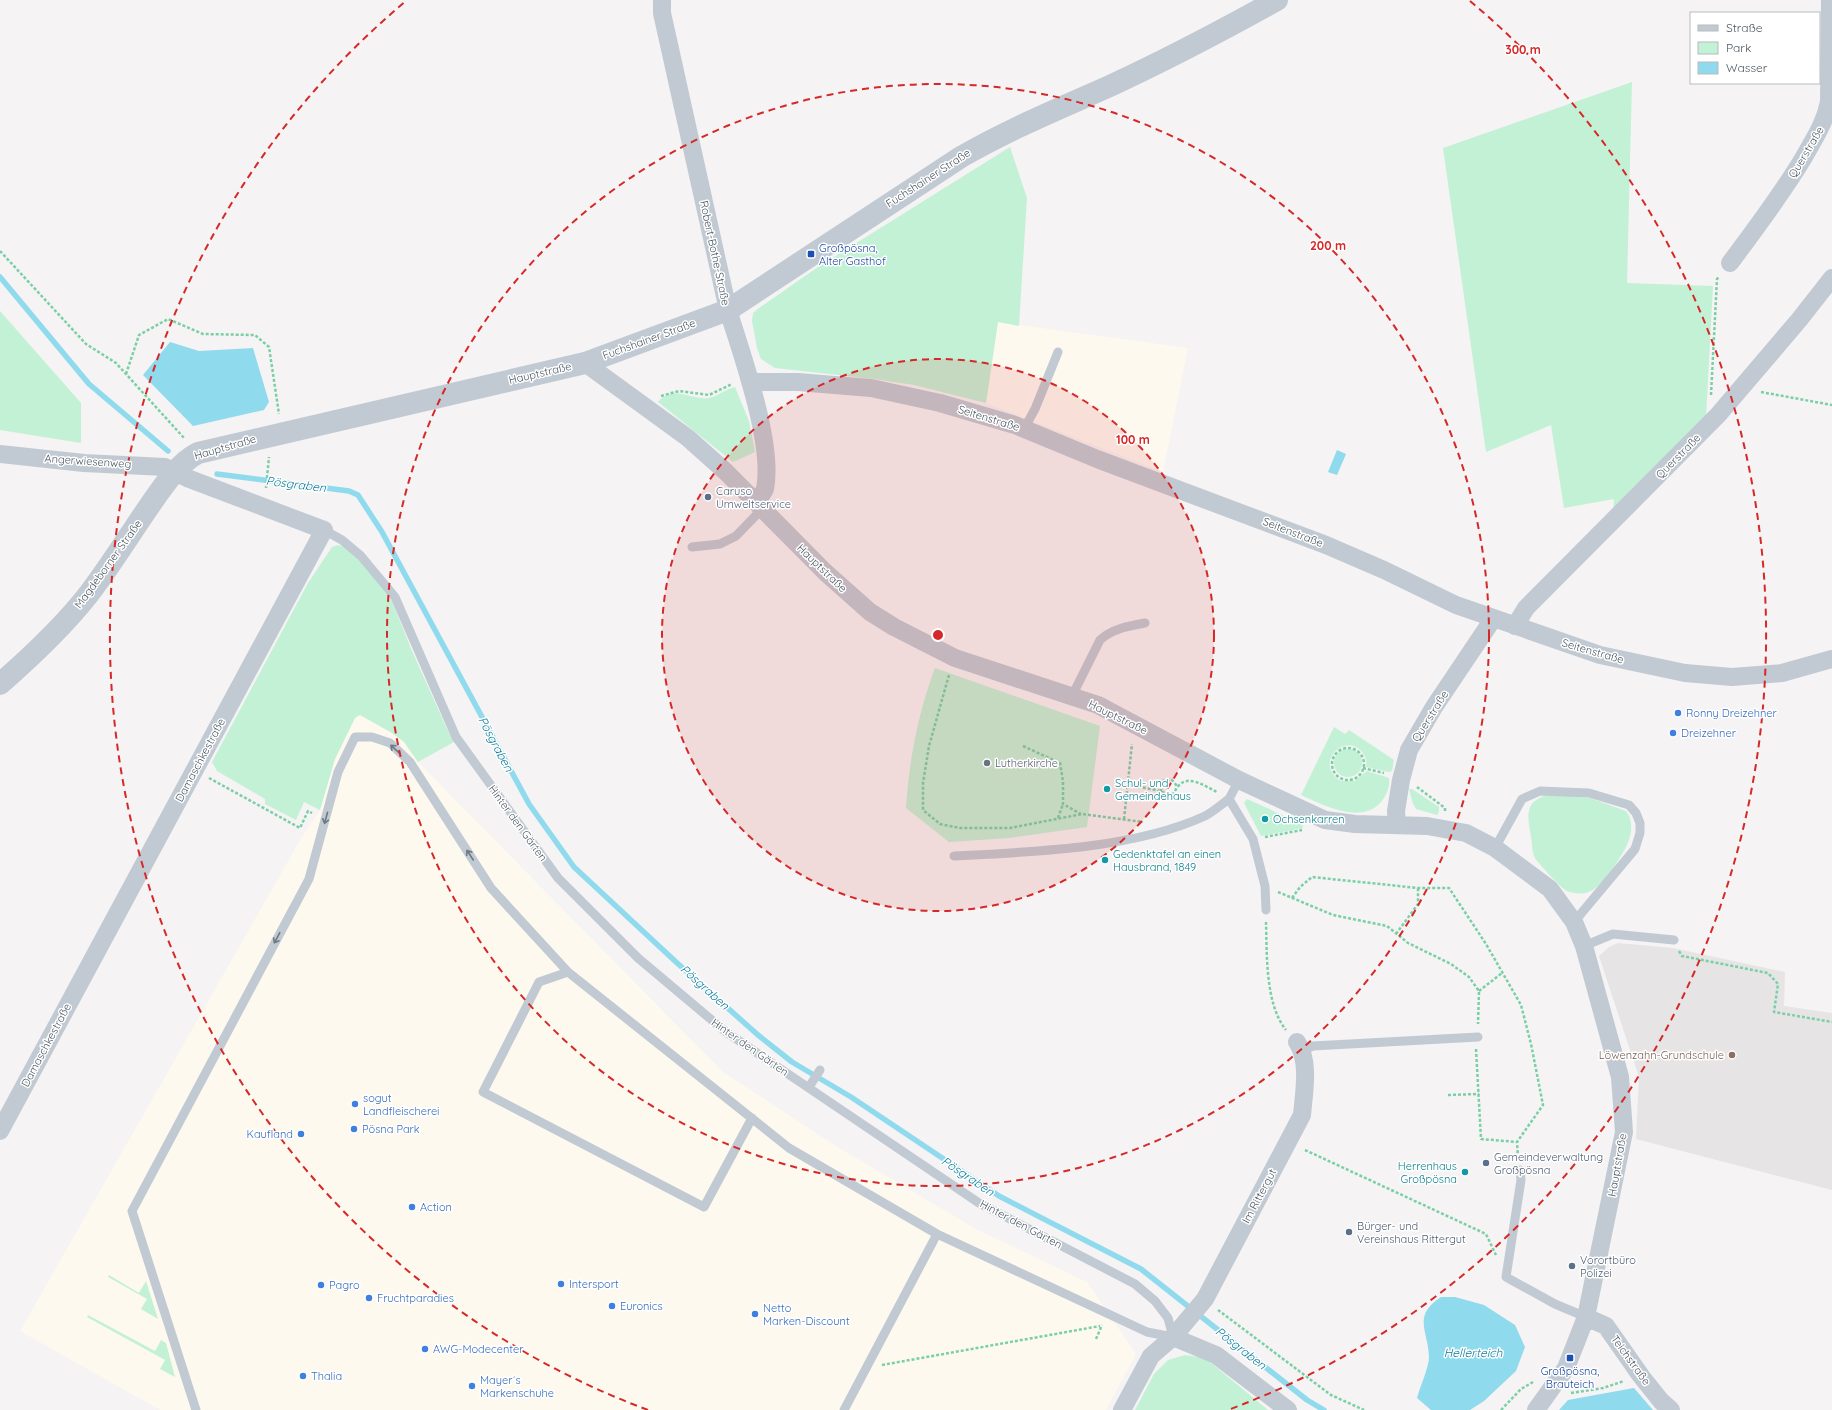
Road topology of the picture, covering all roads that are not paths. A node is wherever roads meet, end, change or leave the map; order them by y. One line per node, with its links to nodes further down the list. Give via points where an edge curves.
1 (662, 0): 6 (street, Robert-Bothe-Straße, via 662,13)
2 (1277, 0): 6 (street, Fuchshainer Straße, via 1182,51 988,141)
3 (1830, 0): 4 (street, Querstraße, via 1829,102 1826,117 1796,171)
4 (1730, 263)
5 (1832, 278): 18 (street, Querstraße, via 1718,415 1526,608)
6 (728, 310): 8 (street, Fuchshainer Straße); 9 (street, Robert-Bothe-Straße)
7 (1058, 352): 10 (lane, via 1035,409)
8 (585, 363): 12 (street, Hauptstraße, via 191,442 188,458); 13 (street, Hauptstraße, via 688,438)
9 (750, 382): 10 (street, Seitenstraße, via 798,382 871,388 940,403); 13 (street, Robert-Bothe-Straße, via 760,422 766,467 765,489)
10 (1024, 428): 16 (street, Seitenstraße, via 1097,459 1326,545)
11 (0, 454): 12 (street, Angerwiesenweg, via 84,463 151,465)
12 (175, 472): 14 (street); 20 (street, Magdeborner Straße, via 88,595 61,627)
13 (759, 505): 15 (lane, via 736,536 720,544); 21 (street, Hauptstraße, via 825,572 870,612 894,627 955,658)
14 (324, 530): 35 (lane, Hinter den Gärten, via 342,540 361,556 395,597 456,737 558,878 638,958 726,1032); 37 (street, Damaschkestraße)
15 (692, 547)
16 (1493, 620): 18 (street, Seitenstraße); 24 (street, Querstraße, via 1408,750 1396,811)
17 (1145, 623): 21 (lane, via 1106,634 1100,640)
18 (1515, 626): 19 (street, Seitenstraße, via 1600,655 1704,675 1732,677 1782,673)
19 (1832, 659)
20 (0, 684)
21 (1072, 696): 22 (street, Hauptstraße, via 1098,705)
22 (1239, 780): 23 (lane); 24 (street, Hauptstraße, via 1325,820)
23 (1230, 799): 26 (lane, via 1206,816 1141,837 1022,853); 27 (lane, via 1253,839 1265,886)
24 (1397, 825): 25 (street, Hauptstraße, via 1451,829 1466,833)
25 (1495, 848): 28 (street, Hauptstraße, via 1550,889); 28 (lane, via 1522,799 1540,791 1589,793 1629,805 1640,823 1635,849)
26 (954, 856)
27 (1266, 910)
28 (1574, 922): 30 (street, Hauptstraße)
29 (1674, 940): 30 (lane, via 1613,934)
30 (1584, 946): 40 (street, Hauptstraße, via 1620,1077 1624,1132)
31 (568, 972): 36 (lane); 36 (lane, via 539,982 484,1092 704,1207); 43 (lane, one-way to 43, via 491,888 410,762 390,744 372,737 355,737 338,772 309,879 132,1211)
32 (1478, 1037): 33 (lane)
33 (1300, 1046): 41 (street, Im Rittergut, via 1305,1080 1302,1115 1198,1307)
34 (820, 1070): 35 (lane)
35 (811, 1084): 41 (lane, Hinter den Gärten, via 979,1203 1135,1284 1155,1301 1168,1318)
36 (752, 1118): 39 (lane, via 789,1148)
37 (0, 1131)
38 (1520, 1170): 40 (lane, via 1506,1277 1555,1304)
39 (937, 1234): 41 (lane, via 1146,1332); 44 (lane)
40 (1586, 1317): 46 (street, Hauptstraße, via 1566,1368); 47 (street, Teichstraße, via 1606,1326 1661,1402)
41 (1173, 1337): 42 (street, via 1216,1355); 45 (street, Im Rittergut, via 1151,1356)
42 (1282, 1408)
43 (196, 1410)
44 (844, 1410)
45 (1122, 1410)
46 (1536, 1410)
47 (1671, 1410)

